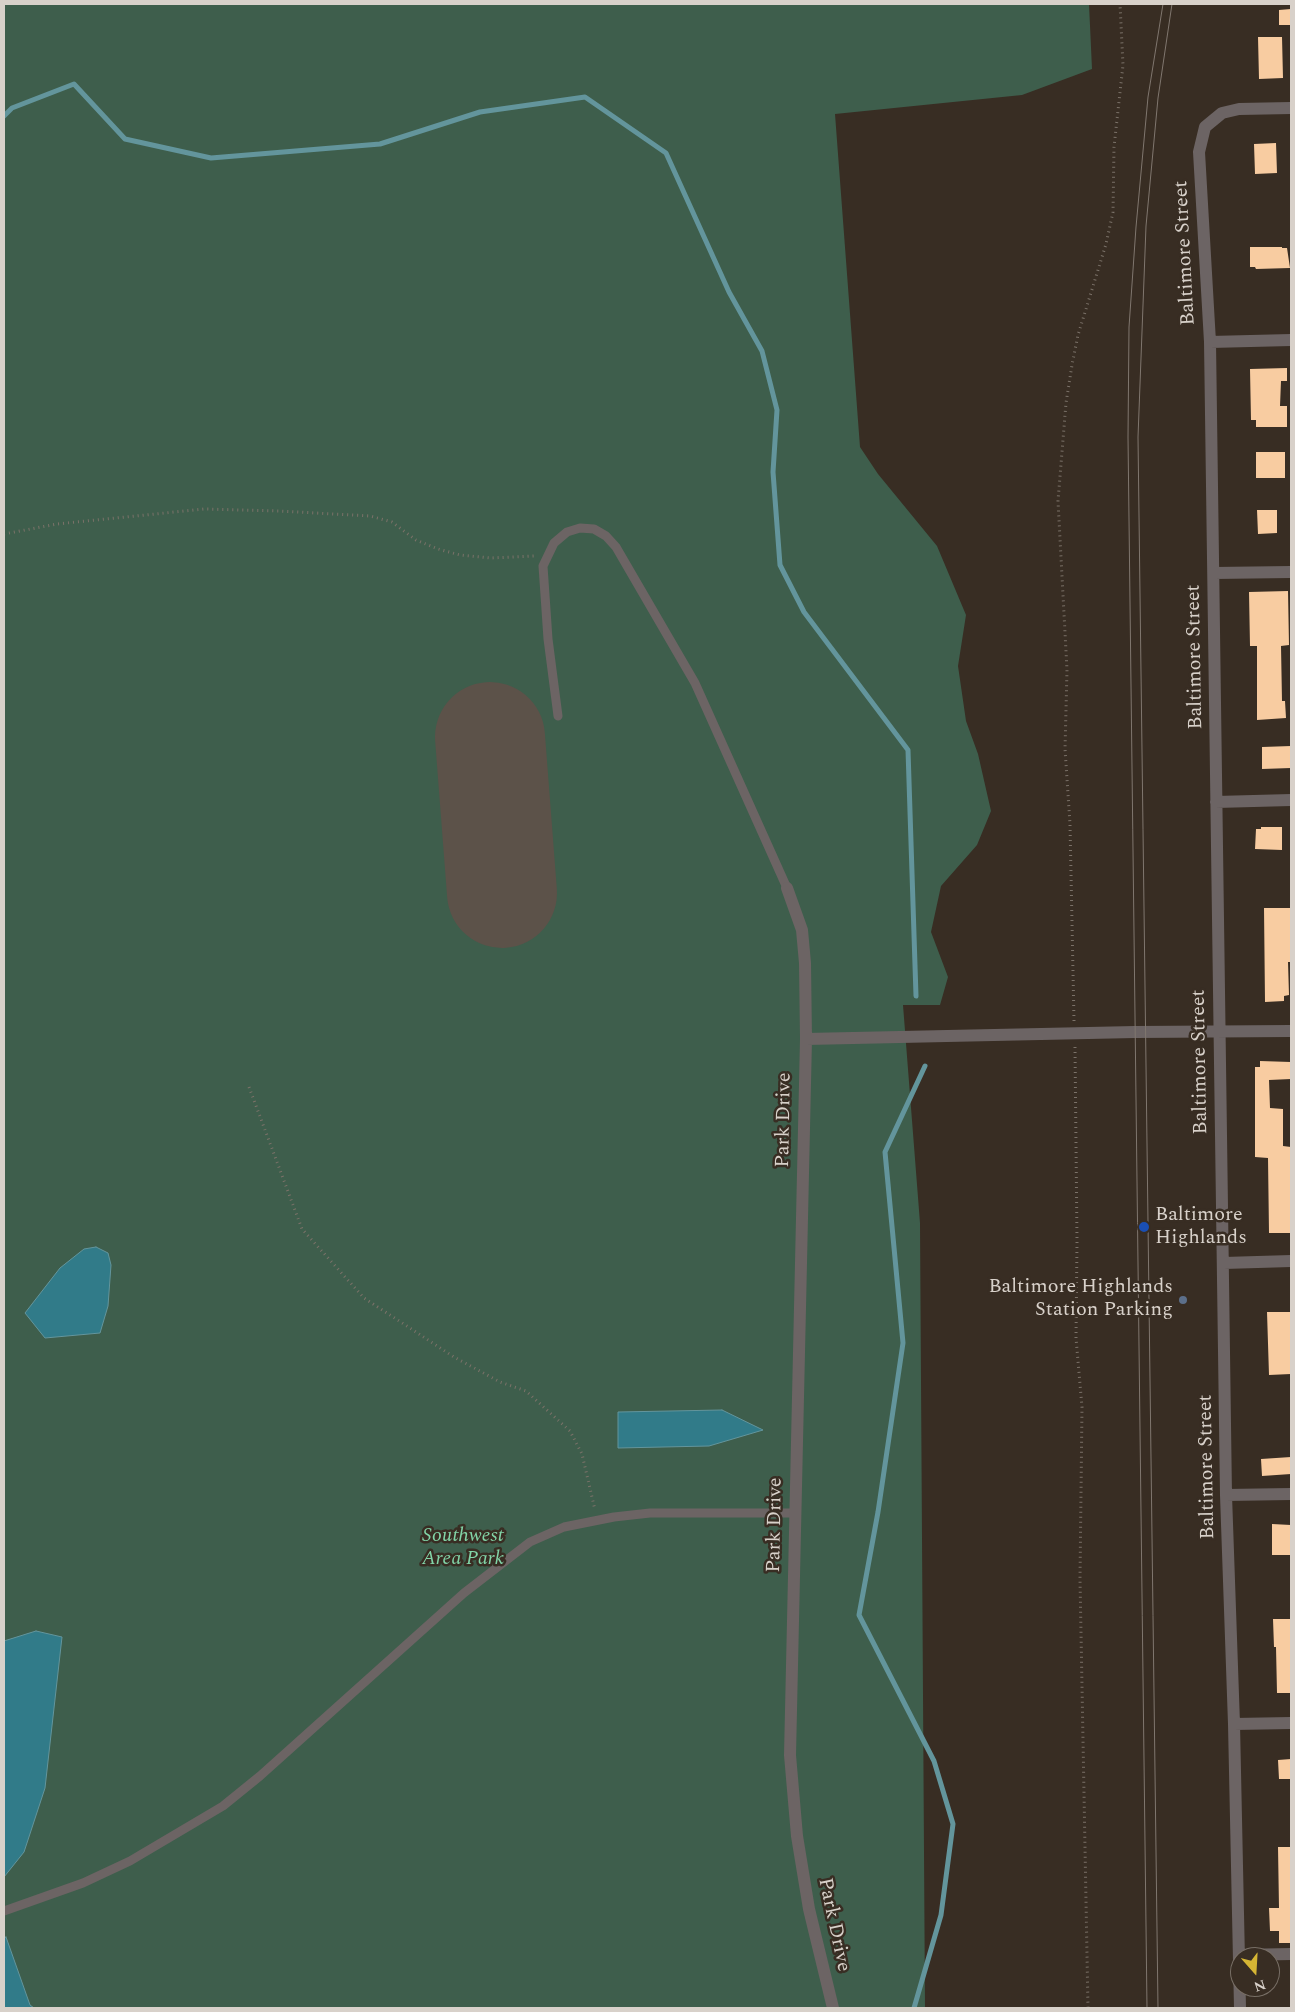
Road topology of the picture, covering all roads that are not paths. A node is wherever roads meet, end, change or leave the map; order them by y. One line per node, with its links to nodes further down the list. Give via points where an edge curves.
1 (1291, 108): 3 (street, Baltimore Street, via 1239,109 1212,119 1204,127 1199,152)
2 (1291, 340): 3 (street)
3 (1210, 342): 5 (street, Baltimore Street)
4 (1291, 572): 5 (street)
5 (1214, 573): 8 (street, Baltimore Street)
6 (558, 716): 9 (lane, via 543,566 554,543 567,532 580,528 594,529 616,547 695,683)
7 (1291, 800): 8 (street)
8 (1216, 802): 11 (street, Baltimore Street)
9 (787, 888): 12 (street, Park Drive, via 802,930 806,964)
10 (1291, 1031): 11 (street)
11 (1220, 1032): 12 (street); 14 (street, Baltimore Street)
12 (806, 1038): 17 (street, Park Drive)
13 (1291, 1262): 14 (street)
14 (1224, 1263): 16 (street, Baltimore Street)
15 (1291, 1494): 16 (street)
16 (1226, 1495): 19 (street, Baltimore Street)
17 (795, 1513): 20 (lane, via 650,1513 564,1527 530,1542 464,1592 223,1806 130,1861 83,1883); 22 (street, Park Drive, via 790,1755 809,1909)
18 (1291, 1723): 19 (street)
19 (1234, 1724): 21 (street, Baltimore Street)
20 (4, 1911)
21 (1239, 1947)
22 (833, 2008)

